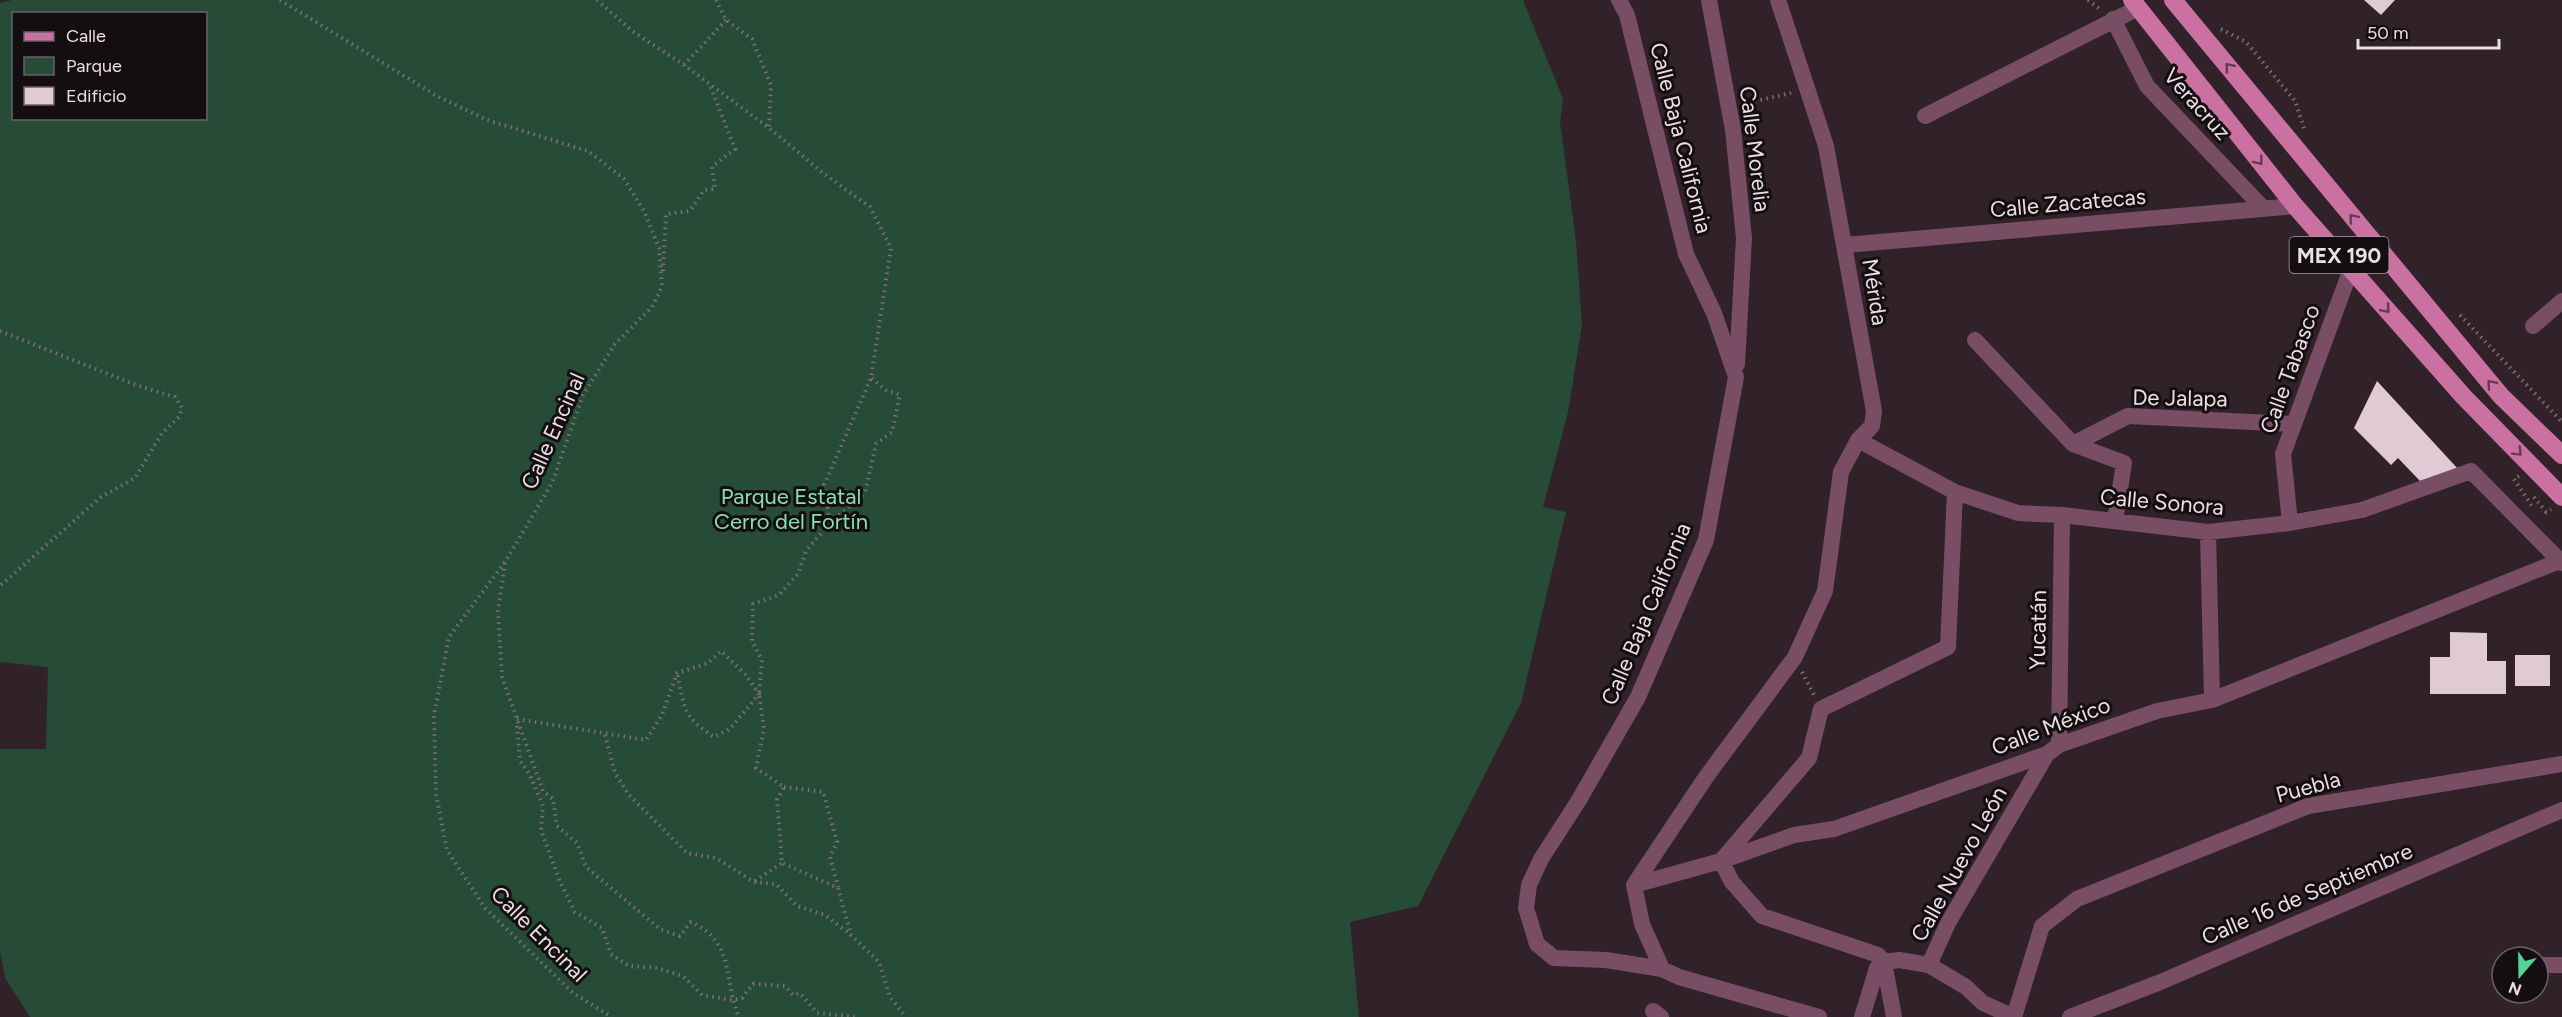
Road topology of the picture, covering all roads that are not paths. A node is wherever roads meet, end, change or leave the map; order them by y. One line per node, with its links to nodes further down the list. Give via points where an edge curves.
1 (1619, 0): 15 (street, Calle Baja California, via 1627,15 1686,254 1714,313)
2 (1709, 0): 15 (street, Calle Morelia, via 1729,107 1744,238)
3 (1778, 0): 10 (street, Mérida, via 1826,147)
4 (2173, 0): 19 (main road, MEX 190, one-way to 4, via 2493,387)
5 (2135, 4): 6 (street); 8 (main road, MEX 190, one-way to 8)
6 (2114, 20): 7 (street); 9 (street, Veracruz, via 2147,86)
7 (1925, 116)
8 (2295, 206): 9 (street, Calle Zacatecas); 11 (main road, MEX 190)
9 (2263, 208): 10 (street, Calle Zacatecas)
10 (1845, 245): 17 (street, Mérida, via 1874,411 1872,426)
11 (2350, 269): 16 (street, Calle Tabasco); 21 (main road, MEX 190, one-way to 21, via 2464,397)
12 (2562, 301): 13 (street)
13 (2533, 326)
14 (1975, 340): 18 (street)
15 (1736, 377): 35 (street, Calle Baja California, via 1706,540 1638,697 1580,800 1541,859 1529,885 1526,908 1537,944 1554,958 1606,960)
16 (2293, 424): 18 (street, De Jalapa, via 2128,416); 24 (street, Calle Tabasco, via 2283,454)
17 (1858, 440): 20 (street, Calle Sonora); 32 (street, Mérida, via 1841,472 1825,591 1795,657 1706,777)
18 (2073, 444): 23 (street, via 2124,463)
19 (2562, 455)
20 (1955, 492): 22 (street, Calle Sonora, via 2019,513); 31 (street, via 1948,647 1821,709 1809,758)
21 (2562, 497)
22 (2062, 515): 23 (street, Calle Sonora); 28 (street, Yucatán)
23 (2115, 521): 25 (street, Calle Sonora)
24 (2289, 523): 25 (street, Calle Sonora); 26 (street, Calle Sonora, via 2362,510 2471,471)
25 (2208, 532): 27 (street)
26 (2561, 561): 27 (street, Calle México)
27 (2212, 700): 28 (street, Calle México, via 2157,711)
28 (2053, 749): 31 (street, Calle México, via 1834,829 1794,835); 34 (street, Calle Nuevo León, via 1948,923)
29 (2562, 764): 39 (street, Puebla, via 2308,806 2078,899 2042,926)
30 (2562, 810): 40 (street, Calle 16 de Septiembre)
31 (1721, 861): 32 (street, Calle México); 33 (street, via 1732,882 1762,916 1870,951)
32 (1634, 885): 35 (street, via 1642,924)
33 (1884, 962): 34 (street); 37 (street, via 1874,975); 38 (street)
34 (1929, 965): 39 (street, via 1966,987 1983,1003)
35 (1662, 969): 36 (street, Calle Baja California)
36 (1819, 1017)
37 (1862, 1017)
38 (1894, 1017)
39 (2014, 1017)
40 (2070, 1017)

